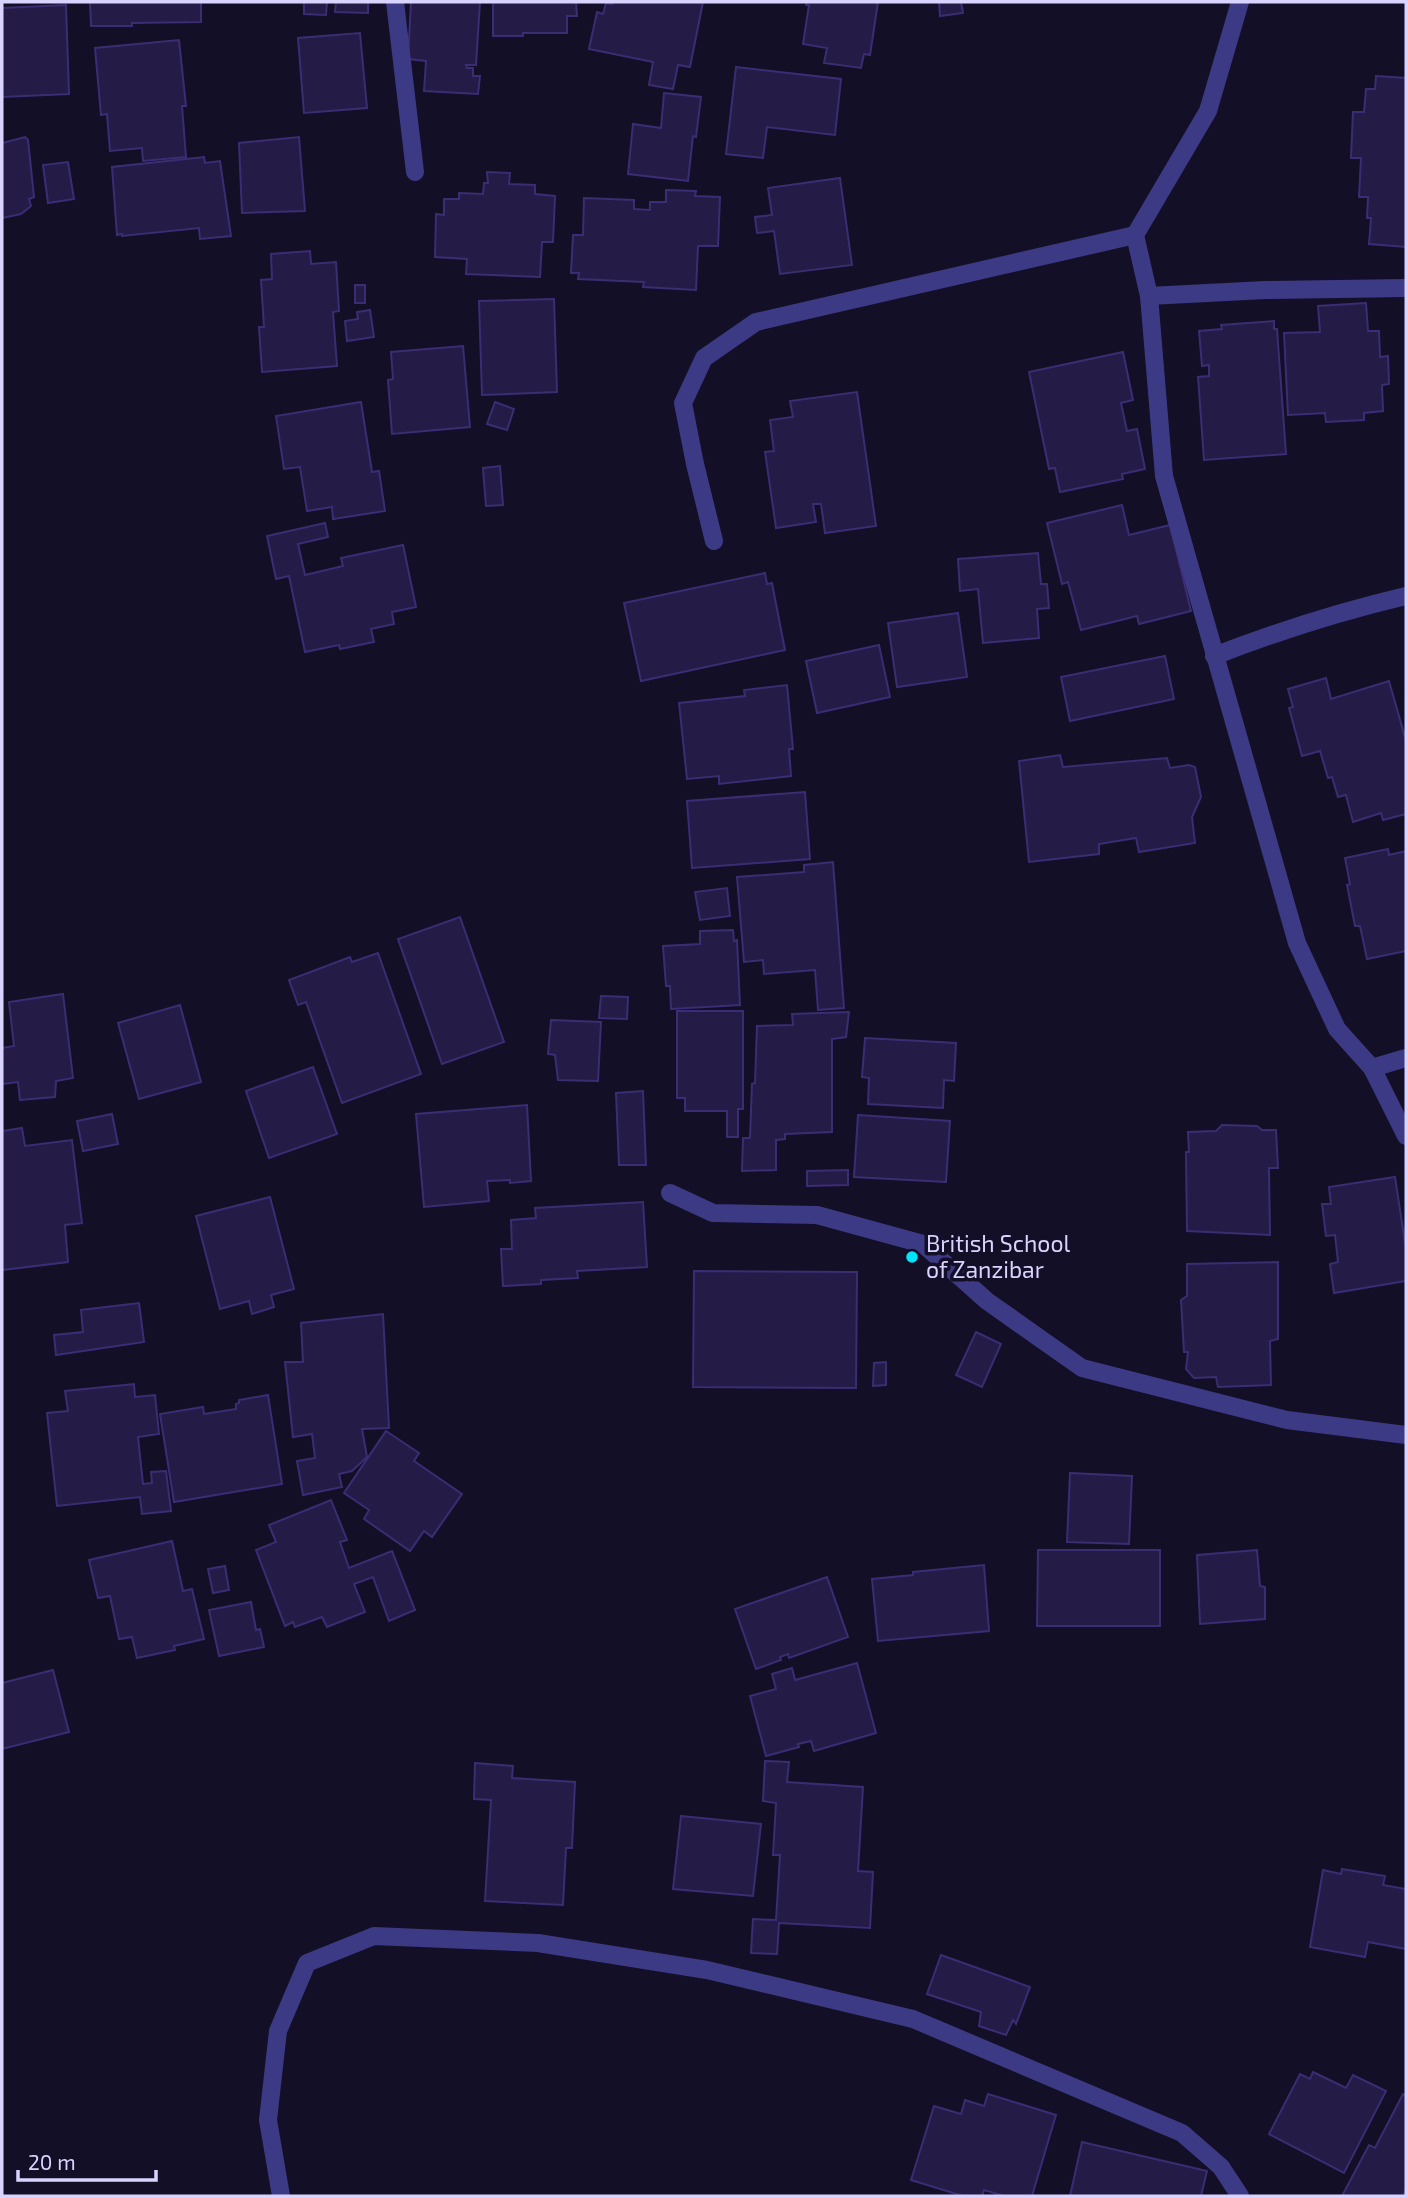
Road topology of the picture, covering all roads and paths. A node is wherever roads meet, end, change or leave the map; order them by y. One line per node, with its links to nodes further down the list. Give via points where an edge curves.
1 (395, 2): 3 (street)
2 (1240, 2): 4 (street, via 1208,111)
3 (415, 172)
4 (1135, 235): 6 (street); 7 (street, via 756,322 704,358 683,403)
5 (1406, 288): 6 (street)
6 (1149, 296): 9 (street, via 1164,476)
7 (714, 541)
8 (1406, 596): 9 (street)
9 (1214, 656): 11 (street, via 1297,943 1337,1030)
10 (1406, 1058): 11 (street)
11 (1371, 1068): 12 (street)
12 (1406, 1136)
13 (670, 1193): 14 (street, via 713,1213 817,1215 923,1244 987,1301 1082,1368 1287,1420)
14 (1406, 1435)
15 (281, 2196): 16 (street, via 268,2120 278,2031 307,1963 373,1936 538,1943 707,1970 913,2019 1182,2133 1221,2166)
16 (1240, 2196)

